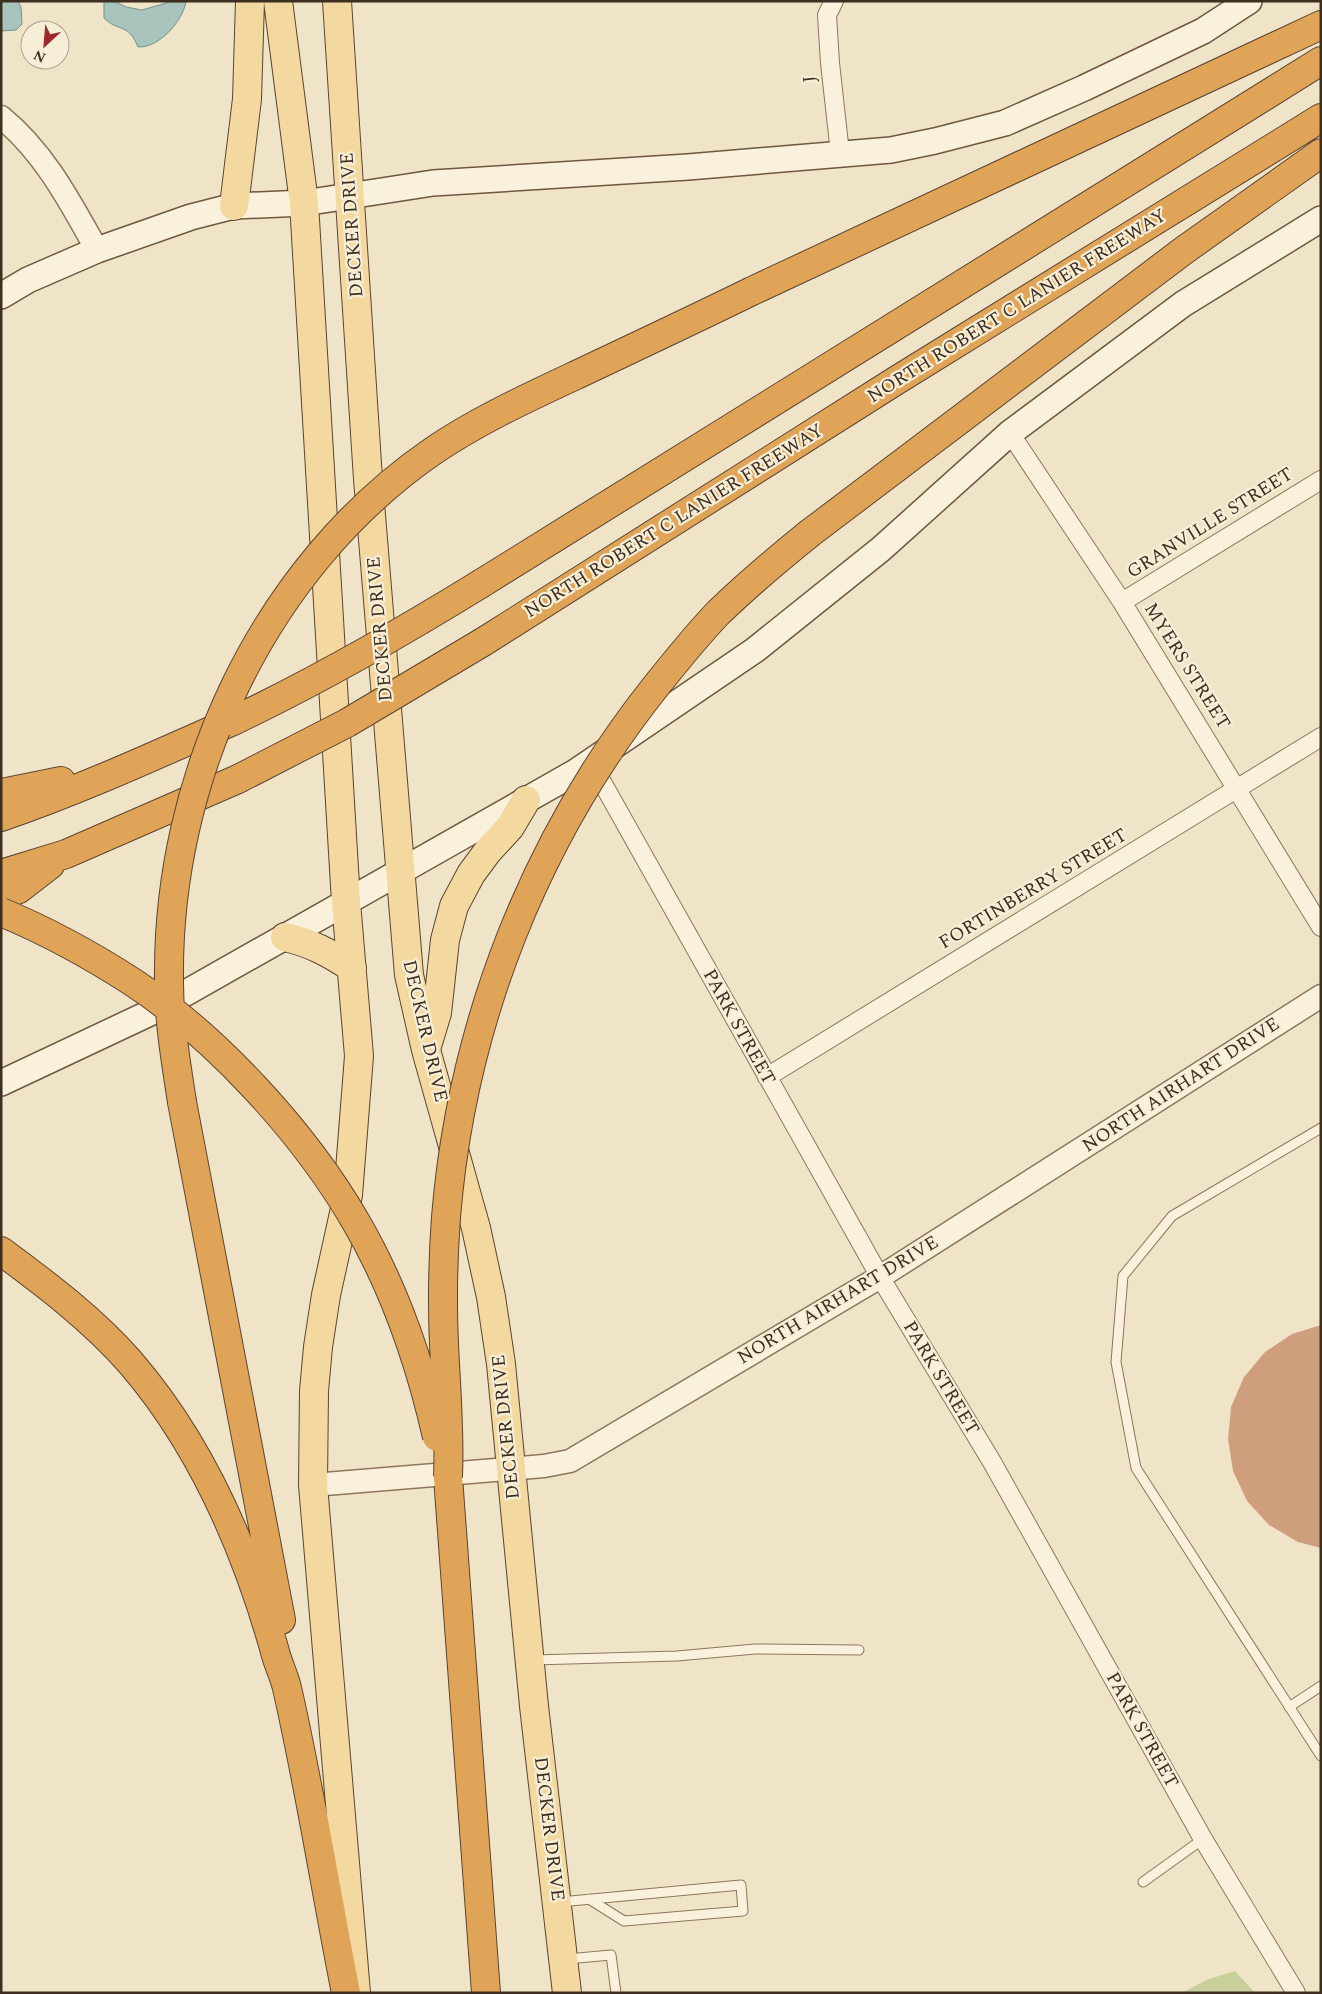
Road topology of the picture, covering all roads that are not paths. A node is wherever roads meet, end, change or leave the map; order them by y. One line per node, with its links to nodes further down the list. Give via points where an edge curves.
1 (250, 1): 14 (main road, via 247,99)
2 (278, 1): 13 (main road)
3 (336, 1): 12 (main road, DECKER DRIVE)
4 (834, 1): 11 (street, J, via 827,15)
5 (1249, 1): 11 (main road, via 1203,31 1005,123 891,150)
6 (1321, 25): 49 (highway, bridge, via 498,412 432,451 394,480 332,541 303,575 259,639 229,700 195,787 181,848 171,919 168,983 172,1041 286,1643)
7 (1321, 61): 23 (highway, bridge, via 398,634 298,690)
8 (1, 117): 16 (street, via 41,157 61,185)
9 (1321, 118): 28 (highway, NORTH ROBERT C LANIER FREEWAY, bridge, via 897,380 483,642 347,723 238,779)
10 (1321, 152): 45 (highway, bridge, via 810,532 718,614 642,703 603,757 538,871 513,931 480,1028 452,1157 443,1283 450,1437)
11 (840, 153): 12 (main road, via 688,167 434,183)
12 (350, 196): 13 (main road); 29 (main road, DECKER DRIVE, via 368,479)
13 (304, 203): 14 (main road); 32 (main road)
14 (234, 206): 16 (main road, via 190,217)
15 (1321, 219): 18 (main road, via 1183,304)
16 (97, 250): 17 (main road, via 28,280)
17 (1, 296)
18 (1010, 433): 20 (street, MYERS STREET); 22 (main road, via 881,549 755,650)
19 (1321, 480): 20 (street, GRANVILLE STREET)
20 (1122, 602): 24 (street, MYERS STREET)
21 (1321, 737): 24 (street, FORTINBERRY STREET)
22 (590, 761): 26 (main road); 39 (street, PARK STREET)
23 (138, 764): 25 (highway); 27 (highway)
24 (1238, 789): 34 (street, MYERS STREET); 39 (street, FORTINBERRY STREET)
25 (1, 793)
26 (526, 800): 29 (main road); 38 (main road, via 510,827 471,874 454,906 444,940 437,1013)
27 (1, 817)
28 (66, 854): 30 (highway, NORTH ROBERT C LANIER FREEWAY); 31 (highway, via 19,889)
29 (400, 873): 32 (main road); 38 (main road, DECKER DRIVE, via 409,974)
30 (1, 874)
31 (1, 896)
32 (346, 902): 35 (main road); 36 (main road)
33 (1, 912): 45 (highway, bridge, via 78,948 133,982 227,1060 285,1122 356,1222 379,1267 416,1358)
34 (1321, 927)
35 (285, 937): 36 (main road, via 310,943); 40 (main road, via 154,1011)
36 (352, 968): 46 (main road, via 359,1056 348,1195 318,1347 313,1400)
37 (1321, 996): 43 (street, NORTH AIRHART DRIVE)
38 (426, 1050): 44 (main road, DECKER DRIVE, via 466,1190 491,1297)
39 (767, 1077): 43 (street, PARK STREET)
40 (1, 1083)
41 (1321, 1128): 51 (lane, via 1172,1216 1122,1276 1116,1362 1136,1468)
42 (1, 1251): 49 (highway, via 96,1327 130,1362 169,1416 194,1455 232,1528 251,1573)
43 (880, 1277): 44 (street, NORTH AIRHART DRIVE, via 570,1462); 53 (street, PARK STREET, via 992,1462)
44 (510, 1467): 46 (street, NORTH AIRHART DRIVE); 48 (main road, DECKER DRIVE)
45 (448, 1477): 60 (highway)
46 (313, 1485): 59 (main road)
47 (860, 1650): 48 (lane, via 755,1649 677,1656)
48 (530, 1660): 56 (main road, DECKER DRIVE)
49 (287, 1686): 58 (highway)
50 (1321, 1686): 51 (lane)
51 (1289, 1707): 52 (lane)
52 (1321, 1756)
53 (1203, 1839): 54 (lane); 63 (street, PARK STREET)
54 (1143, 1882)
55 (589, 1899): 55 (lane, via 624,1921 743,1911 741,1885); 56 (lane)
56 (558, 1902): 57 (main road, DECKER DRIVE)
57 (564, 1959): 61 (main road, DECKER DRIVE); 62 (lane, via 611,1955)
58 (346, 1993)
59 (356, 1993)
60 (486, 1993)
61 (567, 1993)
62 (616, 1993)
63 (1296, 1993)

